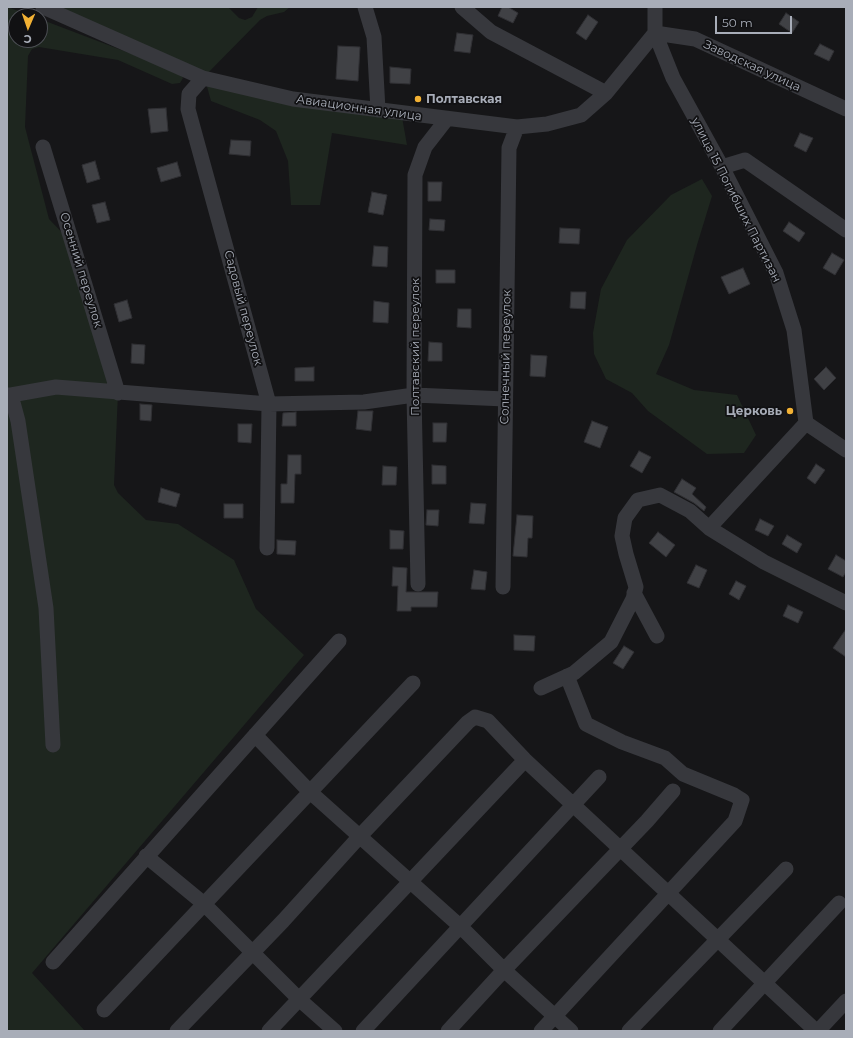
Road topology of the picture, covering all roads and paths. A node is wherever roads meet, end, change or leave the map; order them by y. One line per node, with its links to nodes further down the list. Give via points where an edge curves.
1 (43, 7): 6 (street, Авиационная улица)
2 (366, 7): 9 (street, via 374,37)
3 (462, 7): 7 (street, via 491,32)
4 (655, 7): 5 (street, улица 15 Погибших Партизан)
5 (655, 33): 7 (street, Авиационная улица); 8 (street, Заводская улица, via 695,39); 13 (street, улица 15 Погибших Партизан, via 673,78)
6 (203, 78): 9 (street, Авиационная улица, via 293,99); 19 (street, Садовый переулок, via 189,94 188,109)
7 (606, 93): 11 (street, Авиационная улица, via 581,115 547,124)
8 (846, 109)
9 (378, 110): 10 (street, Авиационная улица)
10 (446, 120): 11 (street, Авиационная улица); 17 (street, Полтавский переулок, via 426,147 415,175)
11 (517, 127): 18 (street, Солнечный переулок, via 509,148)
12 (43, 147): 15 (street, Осенний переулок)
13 (722, 167): 14 (street, via 745,160); 20 (street, улица 15 Погибших Партизан, via 776,273 794,330)
14 (846, 230)
15 (118, 393): 16 (street, via 56,387); 19 (street)
16 (9, 395): 34 (street, via 18,421 46,608)
17 (414, 395): 18 (street); 19 (street, via 364,402); 24 (street, Полтавский переулок)
18 (505, 399): 25 (street, Солнечный переулок)
19 (269, 404): 23 (street, Садовый переулок)
20 (806, 423): 21 (street); 22 (street)
21 (846, 450)
22 (709, 528): 26 (street, via 690,511 660,494 638,500 625,518 622,536 636,587); 27 (street, via 764,562)
23 (267, 548)
24 (418, 584)
25 (503, 588)
26 (634, 594): 28 (street); 30 (street, via 611,642)
27 (846, 603)
28 (657, 636)
29 (340, 641): 33 (street)
30 (567, 676): 32 (street); 45 (street, via 586,724 622,742 665,758 684,774 734,794 742,800 735,821)
31 (413, 683): 37 (street)
32 (541, 688)
33 (255, 735): 37 (street); 42 (street)
34 (53, 745)
35 (526, 760): 39 (street); 40 (street, via 488,721 475,717); 44 (street)
36 (599, 777): 39 (street)
37 (309, 791): 40 (street); 46 (street)
38 (673, 791): 41 (street)
39 (574, 805): 41 (street); 48 (street)
40 (360, 836): 44 (street); 50 (street)
41 (621, 848): 45 (street); 52 (street)
42 (146, 856): 46 (street); 51 (street)
43 (786, 869): 49 (street)
44 (410, 881): 48 (street); 54 (street)
45 (669, 893): 49 (street); 57 (street)
46 (203, 903): 50 (street); 56 (street)
47 (839, 903): 53 (street)
48 (461, 927): 52 (street); 61 (street)
49 (718, 939): 53 (street); 65 (street)
50 (253, 952): 54 (street); 58 (street)
51 (54, 962)
52 (504, 970): 57 (street); 62 (street)
53 (765, 983): 66 (street); 67 (street)
54 (300, 1000): 59 (street); 60 (street)
55 (846, 1001): 67 (street)
56 (104, 1010)
57 (554, 1016): 63 (street); 64 (street)
58 (177, 1031)
59 (269, 1031)
60 (335, 1031)
61 (364, 1031)
62 (448, 1031)
63 (541, 1031)
64 (571, 1031)
65 (629, 1031)
66 (720, 1031)
67 (817, 1031)

